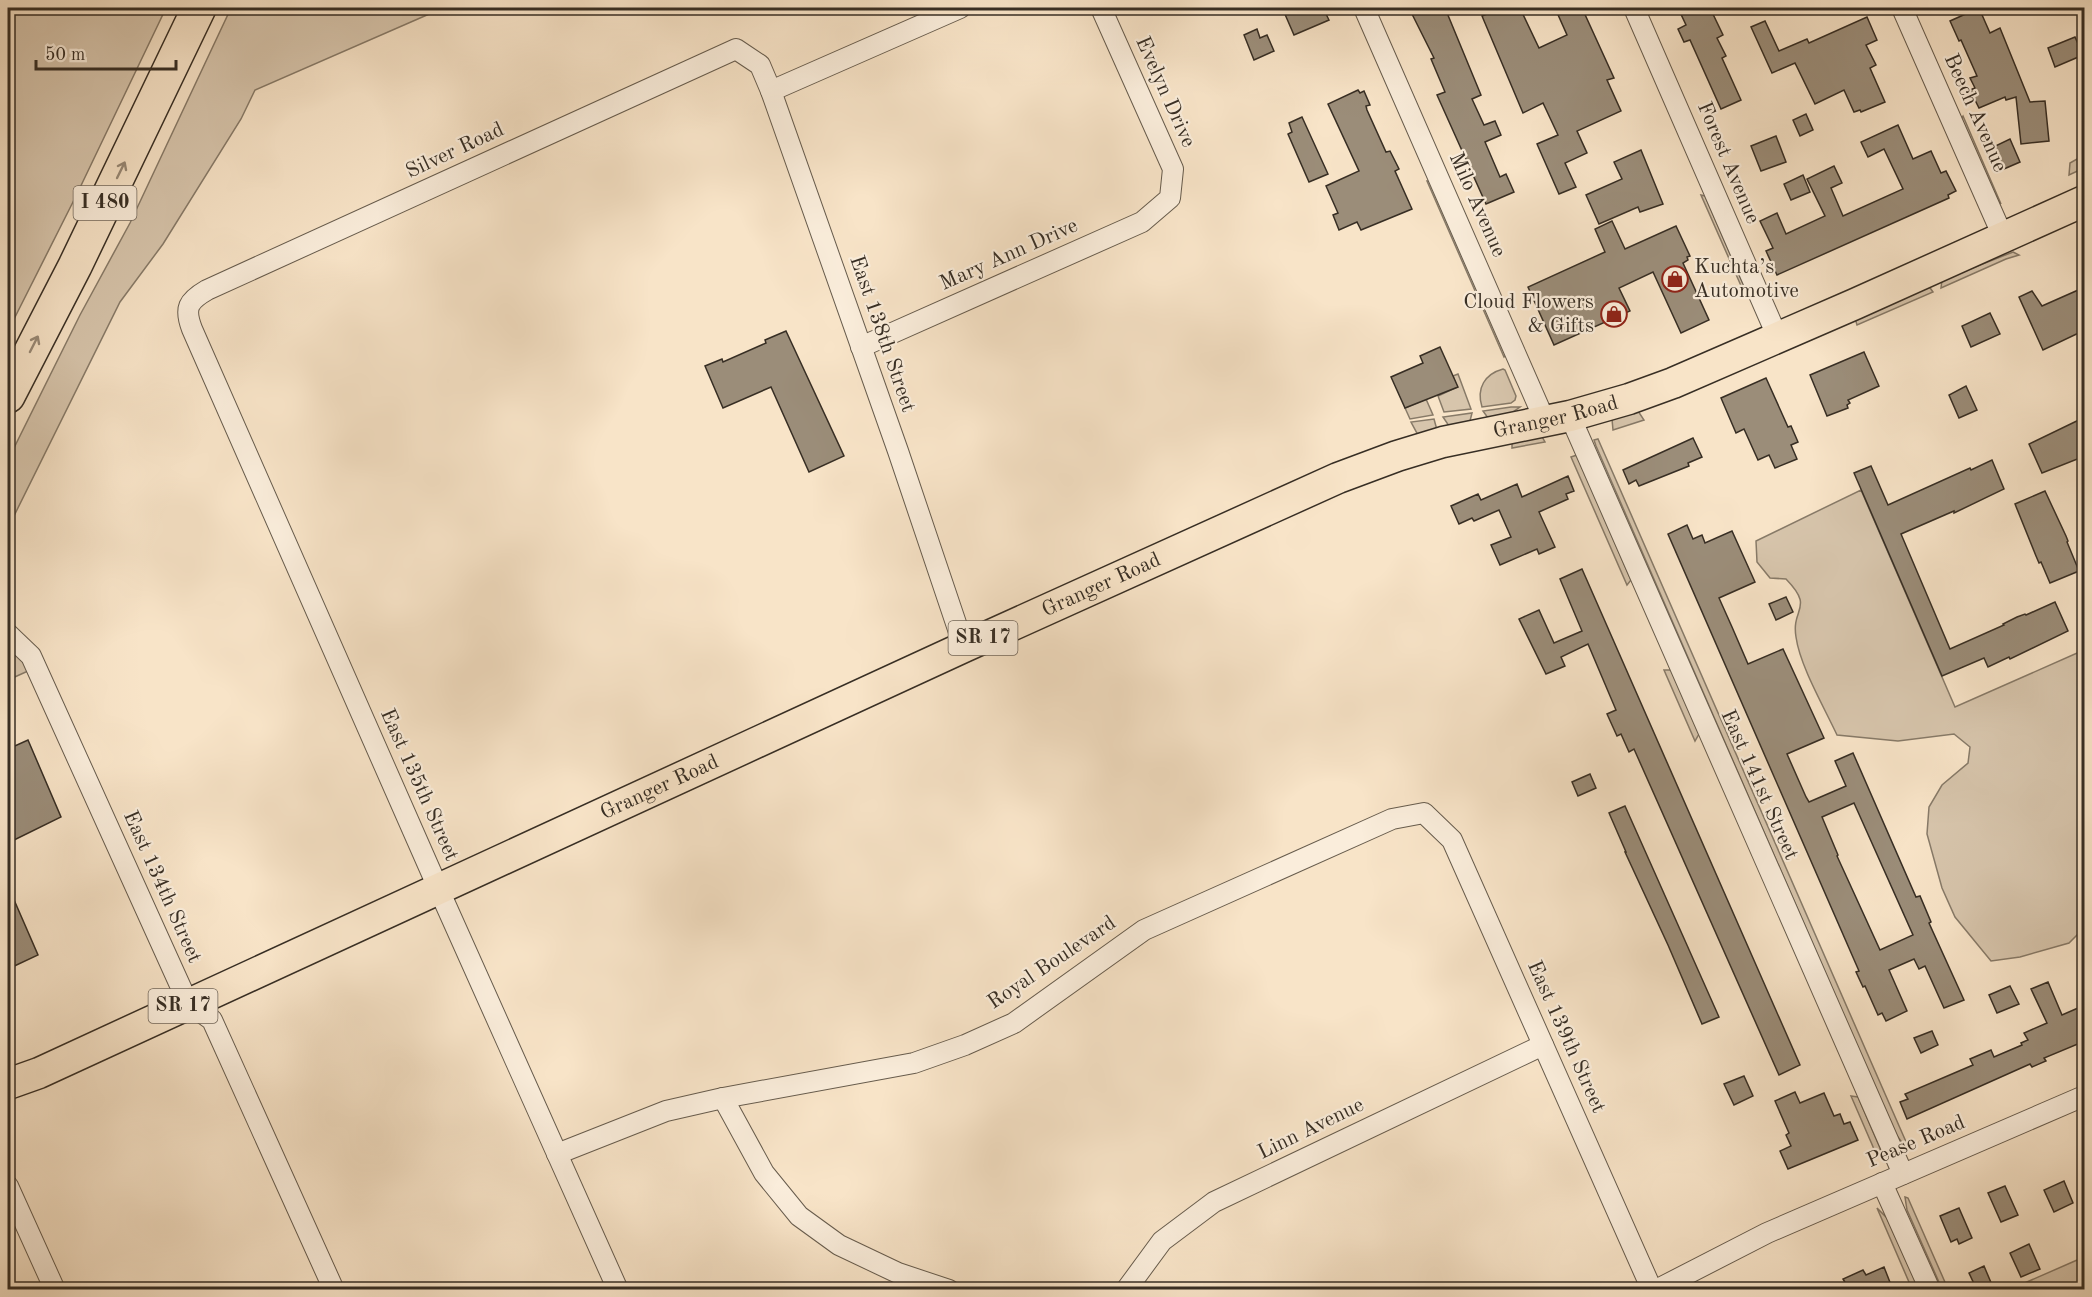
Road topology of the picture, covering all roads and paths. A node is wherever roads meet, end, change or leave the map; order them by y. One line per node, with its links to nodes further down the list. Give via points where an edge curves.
1 (199, 8): 15 (highway, I 480, one-way to 1)
2 (960, 8): 8 (street)
3 (1101, 8): 9 (street, Evelyn Drive, via 1173,169)
4 (1364, 8): 16 (street, Milo Avenue)
5 (1634, 8): 13 (street, Forest Avenue)
6 (1902, 8): 11 (street, Beech Avenue)
7 (736, 49): 8 (street, East 138th Street, via 760,65); 12 (street, Silver Road)
8 (771, 92): 14 (street, East 138th Street)
9 (1170, 198): 14 (street, Mary Ann Drive, via 1142,222)
10 (2085, 201): 11 (main road, Granger Road / SR 17)
11 (2004, 239): 13 (main road, Granger Road / SR 17)
12 (194, 297): 20 (street, East 135th Street, via 188,307 192,329)
13 (1778, 338): 16 (main road, Granger Road / SR 17, via 1682,380)
14 (861, 347): 18 (street, East 138th Street)
15 (8, 396)
16 (1558, 418): 18 (main road, Granger Road / SR 17, via 1452,440 1338,478); 27 (street, East 141st Street)
17 (8, 634): 21 (street, East 134th Street, via 31,656)
18 (964, 647): 20 (main road, Granger Road / SR 17)
19 (1424, 813): 22 (street, East 139th Street, via 1452,840); 25 (street, Royal Boulevard, via 1392,819 1144,930 1014,1023 966,1045 914,1063)
20 (439, 890): 21 (main road, Granger Road / SR 17); 26 (street, East 135th Street)
21 (188, 1003): 23 (main road, Granger Road / SR 17); 31 (street, East 134th Street, via 212,1020)
22 (1543, 1045): 34 (street, Linn Avenue, via 1214,1202 1162,1241); 35 (street, East 139th Street)
23 (8, 1084)
24 (2085, 1096): 27 (street, Pease Road)
25 (723, 1098): 26 (street, Royal Boulevard, via 666,1111); 33 (street, via 764,1173 799,1216 839,1245 898,1273)
26 (556, 1154): 32 (street, East 135th Street)
27 (1903, 1174): 28 (street, Pease Road)
28 (1882, 1183): 35 (street, Pease Road, via 1767,1233); 36 (street)
29 (8, 1186): 30 (street)
30 (55, 1290)
31 (334, 1290)
32 (618, 1290)
33 (949, 1290)
34 (1126, 1290)
35 (1654, 1290)
36 (1930, 1290)

